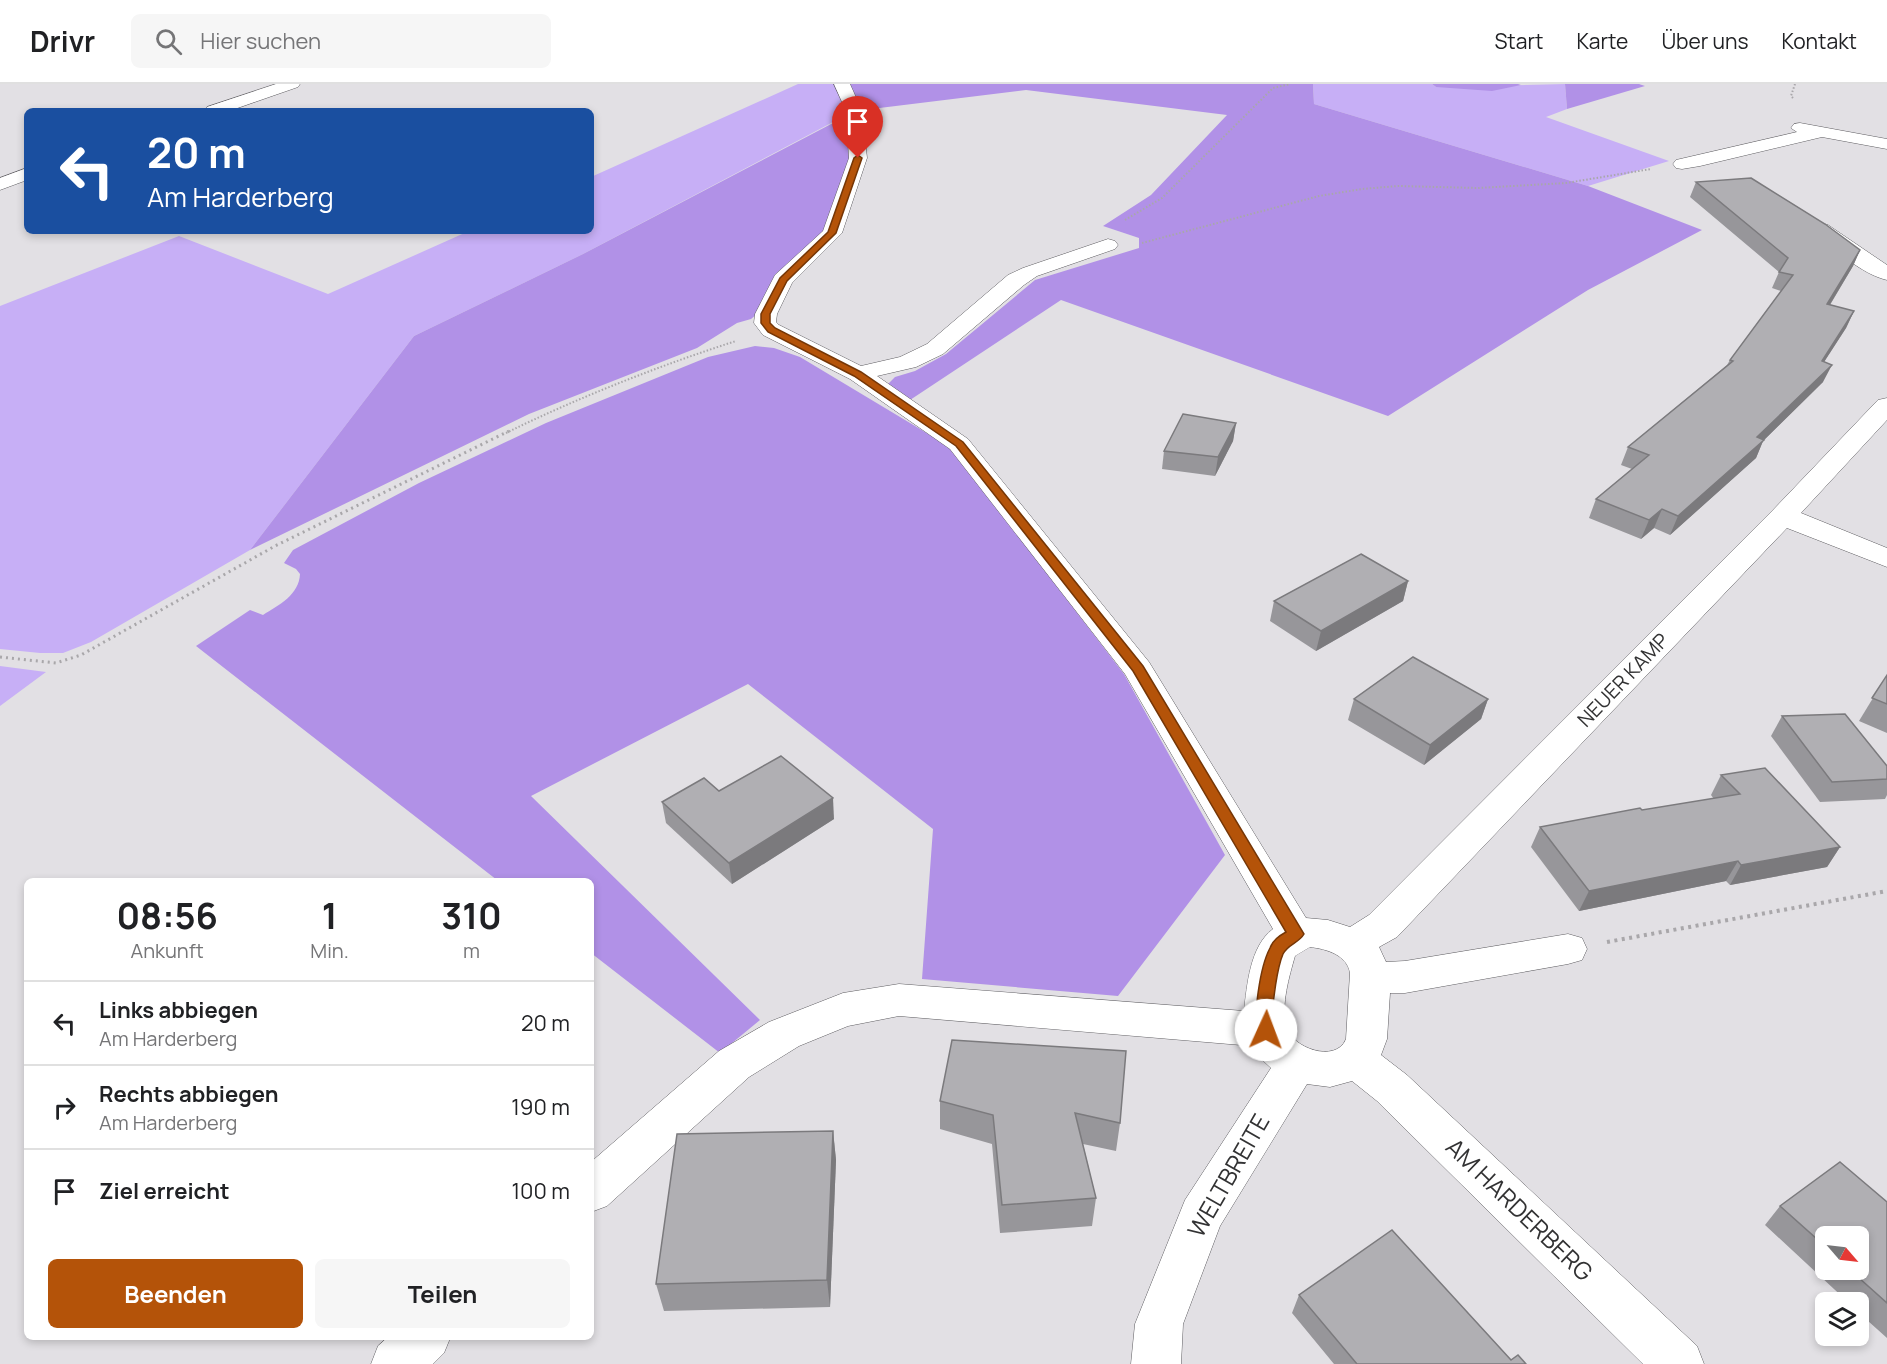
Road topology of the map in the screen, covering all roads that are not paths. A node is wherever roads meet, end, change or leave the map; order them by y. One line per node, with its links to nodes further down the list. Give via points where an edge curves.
1 (292, 84): 3 (street)
2 (842, 84): 13 (street, via 855,111 858,158 832,233 783,280 765,323 771,330)
3 (222, 108)
4 (1800, 128): 5 (street)
5 (1822, 132): 6 (street); 7 (street, via 1724,158)
6 (1887, 144)
7 (1682, 164)
8 (24, 175): 9 (street)
9 (0, 184)
10 (1803, 216): 12 (street)
11 (1108, 245): 13 (street, via 1016,280 921,357)
12 (1887, 274)
13 (858, 374): 17 (street, via 959,444 1131,659)
14 (1887, 405): 15 (street, NEUER KAMP)
15 (1783, 516): 16 (street); 19 (street, NEUER KAMP, via 1383,926)
16 (1887, 558)
17 (1296, 934): 19 (street, via 1325,933); 20 (street, via 1284,940 1273,960 1264,1017)
18 (1568, 949): 19 (street, via 1405,977)
19 (1361, 961): 21 (street, via 1367,1037)
20 (1266, 1030): 22 (street, via 1272,1043); 23 (street, via 899,1000 843,1010 784,1034 734,1064)
21 (1356, 1059): 22 (street, via 1329,1069); 27 (street, AM HARDERBERG, via 1392,1088)
22 (1297, 1063): 26 (street, WELTBREITE, via 1201,1215 1159,1324)
23 (594, 1188)
24 (423, 1340): 25 (street)
25 (396, 1364)
26 (1156, 1364)
27 (1679, 1364)

